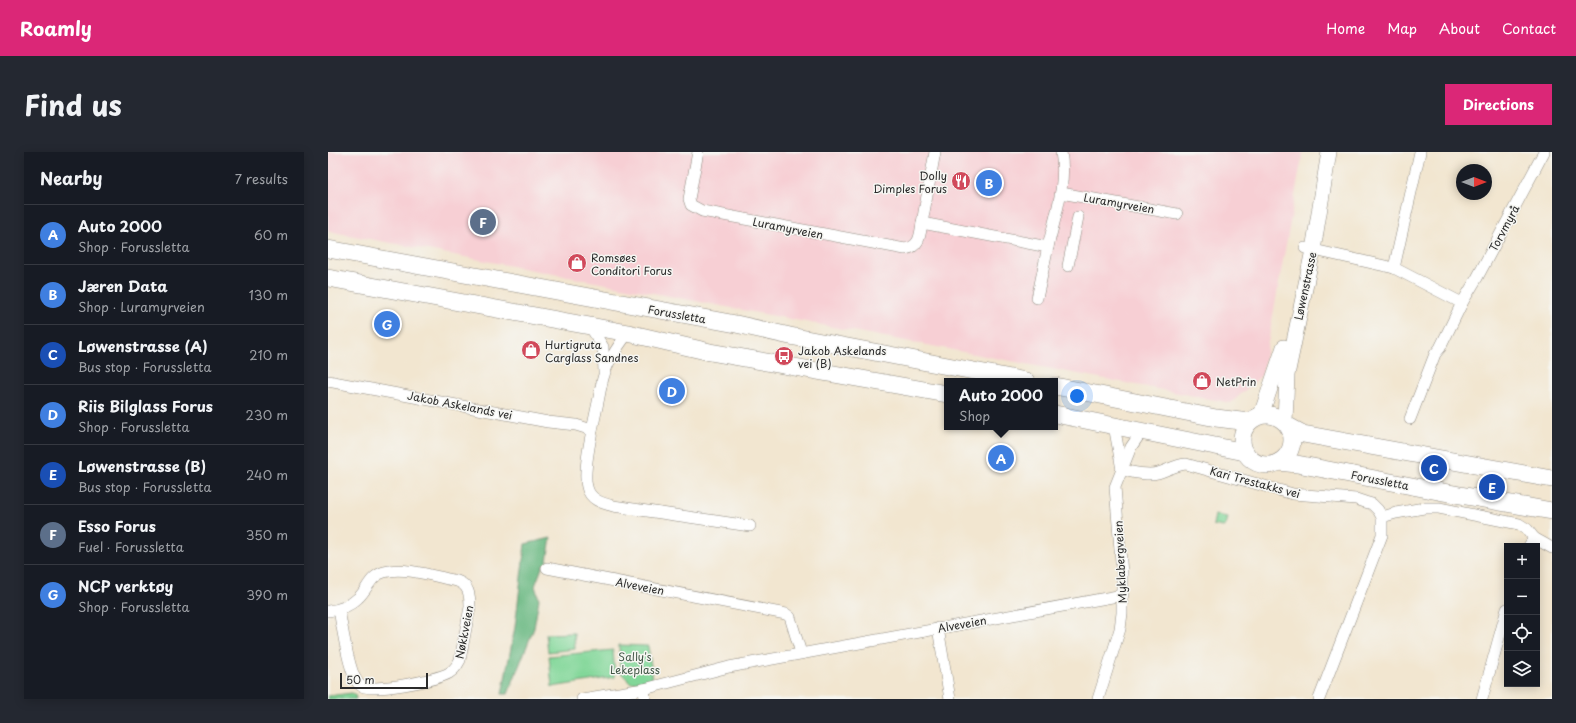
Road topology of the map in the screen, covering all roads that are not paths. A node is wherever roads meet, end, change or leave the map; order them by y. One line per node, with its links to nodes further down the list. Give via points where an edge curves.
1 (698, 152): 11 (street, Luramyrveien, via 689,199 691,205 702,211 905,249 916,246)
2 (935, 152): 11 (street, Luramyrveien)
3 (1061, 152): 8 (street)
4 (1322, 152): 14 (main road, Løwenstrasse)
5 (1329, 152): 14 (main road, Løwenstrasse)
6 (1420, 152): 16 (street)
7 (1544, 152): 19 (street, Torvmyrå)
8 (1061, 193): 9 (street, Luramyrveien); 12 (street)
9 (1177, 214)
10 (1078, 217): 15 (street)
11 (922, 223): 12 (street)
12 (1048, 247): 18 (street)
13 (328, 249): 23 (main road, Forussletta, via 736,324)
14 (1309, 249): 16 (street); 28 (main road, Løwenstrasse, via 1280,360); 30 (main road, Løwenstrasse, via 1287,375)
15 (1068, 266)
16 (1394, 268): 19 (street)
17 (328, 278): 20 (main road)
18 (1038, 298)
19 (1462, 303): 29 (street, Torvmyrå, via 1435,354)
20 (590, 326): 21 (main road); 22 (street, via 603,347)
21 (628, 332): 22 (street); 26 (main road, via 710,352)
22 (604, 374): 32 (street)
23 (1010, 378)
24 (328, 381): 32 (street, Jakob Askelands vei)
25 (1058, 387): 28 (main road, via 1216,418)
26 (944, 393)
27 (1058, 415): 31 (main road)
28 (1255, 419): 30 (main road, via 1269,414 1278,416); 34 (main road, via 1242,436)
29 (1410, 419)
30 (1287, 424): 35 (main road, via 1292,435 1292,447 1286,458); 37 (main road, via 1303,434)
31 (1114, 425): 33 (main road); 36 (street)
32 (592, 430): 40 (street, via 586,478 589,492 598,502)
33 (1142, 431): 34 (main road); 36 (street, Myklabergveien)
34 (1245, 452): 35 (main road, via 1256,463 1272,465)
35 (1279, 462): 38 (main road, Forussletta)
36 (1122, 470): 39 (street, Kari Trestakks vei, via 1149,474 1176,465 1194,465 1294,494 1356,499 1372,504); 44 (street, Myklabergveien, via 1115,487)
37 (1552, 479)
38 (1552, 511)
39 (1382, 517): 41 (street, via 1424,508 1439,508 1519,524 1527,529); 53 (street, via 1382,535)
40 (750, 526)
41 (1531, 542): 42 (street)
42 (1552, 548)
43 (547, 568): 48 (street, Alveveien, via 786,614 790,617)
44 (1123, 595): 47 (street, Alveveien); 52 (street, Myklabergveien, via 1120,629)
45 (333, 611): 45 (street, Nøkkveien, via 356,680 364,688 376,689 434,679 453,670 460,660 470,598 466,586 457,580 414,572 388,571 378,574 371,580 359,597)
46 (1505, 615): 54 (street)
47 (938, 628): 48 (street, Alveveien); 51 (street)
48 (801, 653): 49 (street, Alveveien, via 728,667)
49 (645, 694): 50 (street, Alveveien)
50 (582, 699)
51 (950, 699)
52 (1098, 699)
53 (1319, 699)
54 (1482, 699)

